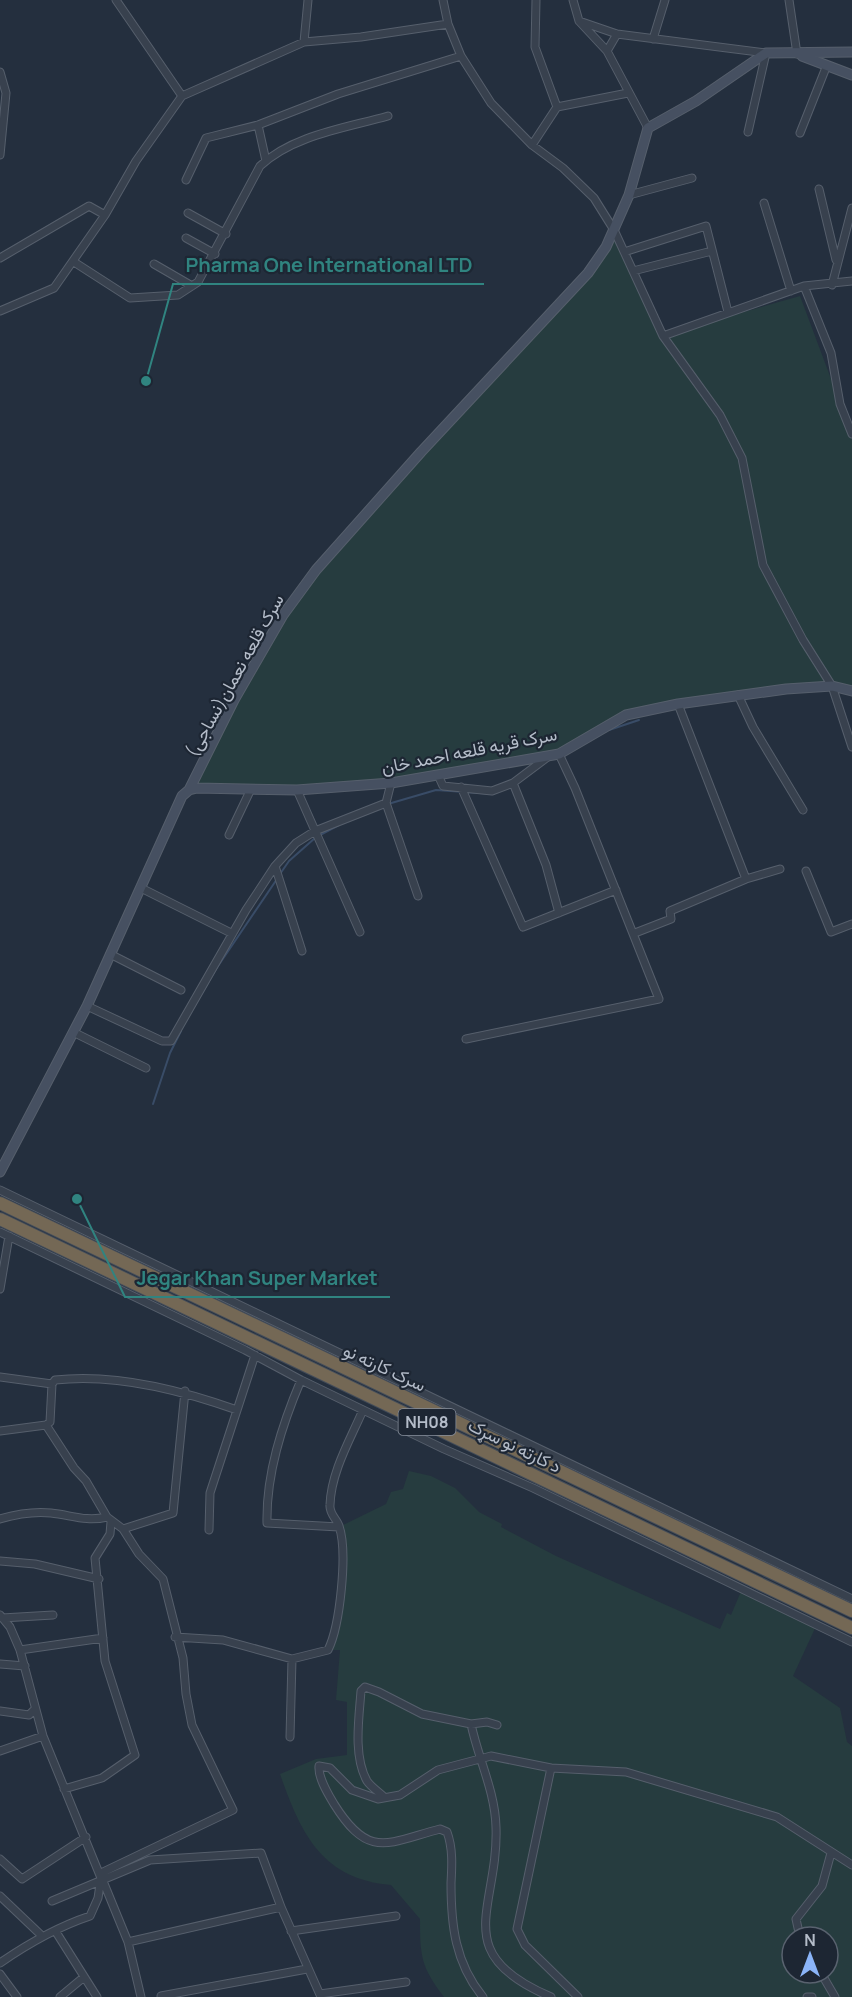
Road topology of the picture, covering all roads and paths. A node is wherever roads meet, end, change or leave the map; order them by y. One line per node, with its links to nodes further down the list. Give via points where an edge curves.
1 (117, 0): 22 (street)
2 (308, 0): 12 (street)
3 (443, 0): 9 (street)
4 (536, 0): 23 (street, via 536,46)
5 (573, 0): 8 (street)
6 (665, 0): 11 (street)
7 (789, 0): 16 (street)
8 (579, 21): 10 (street); 13 (street)
9 (448, 24): 12 (street); 17 (street)
10 (617, 34): 11 (street); 13 (street)
11 (653, 39): 15 (street)
12 (304, 42): 22 (street)
13 (607, 51): 21 (street)
14 (852, 52): 16 (street)
15 (766, 53): 16 (street); 26 (street); 27 (street)
16 (797, 54): 18 (street)
17 (461, 56): 25 (street, via 338,94); 29 (street, via 491,104)
18 (827, 65): 20 (street); 28 (street)
19 (0, 72): 30 (street, via 6,93)
20 (852, 75)
21 (628, 93): 23 (street); 26 (street)
22 (182, 96): 39 (street, via 136,161)
23 (557, 107): 29 (street)
24 (388, 116): 31 (street, via 303,139)
25 (258, 125): 31 (street); 33 (street, via 206,138)
26 (648, 128): 35 (street)
27 (748, 132)
28 (800, 133)
29 (532, 146): 40 (street, via 563,168 594,198)
30 (0, 155)
31 (266, 161): 41 (street)
32 (692, 178): 35 (street)
33 (186, 180)
34 (819, 189): 48 (street)
35 (629, 195): 40 (street)
36 (764, 203): 55 (street)
37 (852, 208): 48 (street)
38 (188, 213): 41 (street)
39 (105, 215): 46 (street, via 88,206); 47 (street)
40 (614, 230): 44 (street); 71 (street, سرک قلعه نعمان(نساجی), via 588,273 316,570 283,615)
41 (225, 234): 45 (street)
42 (186, 238): 45 (street)
43 (712, 251): 44 (street, via 706,226); 50 (street); 57 (street)
44 (624, 252): 50 (street)
45 (214, 254): 53 (street)
46 (0, 258)
47 (74, 262): 53 (street, via 130,298 178,295); 56 (street, via 54,288)
48 (837, 262): 52 (street)
49 (154, 264): 53 (street)
50 (633, 271): 58 (street)
51 (852, 281): 52 (street)
52 (832, 285): 54 (street)
53 (192, 286)
54 (804, 286): 55 (street); 59 (street, via 831,353 840,404)
55 (791, 291): 57 (street)
56 (0, 311)
57 (728, 312): 58 (street)
58 (663, 336): 60 (street, via 720,414 742,458 763,565)
59 (852, 434)
60 (832, 686): 61 (street, سرک قریه قلعه احمد خان); 62 (street, سرک قریه قلعه احمد خان); 64 (street)
61 (852, 691)
62 (738, 695): 63 (street, سرک قریه قلعه احمد خان); 74 (street)
63 (678, 704): 65 (street, سرک قریه قلعه احمد خان, via 626,715); 80 (street)
64 (852, 747)
65 (555, 754): 66 (street, سرک قریه قلعه احمد خان); 68 (street); 82 (street)
66 (438, 775): 67 (street, سرک قریه قلعه احمد خان); 69 (street, via 443,786)
67 (391, 783): 72 (street, سرک قریه قلعه احمد خان); 73 (street)
68 (513, 783): 69 (street, via 492,791); 84 (street, via 546,865)
69 (461, 787): 84 (street, via 523,927)
70 (251, 789): 71 (street, سرک قریه قلعه احمد خان); 72 (street, سرک قریه قلعه احمد خان); 76 (street)
71 (189, 790): 81 (street, سرک قلعه نعمان(نساجی), via 166,828)
72 (297, 790): 75 (street)
73 (386, 803): 75 (street); 83 (street)
74 (803, 810)
75 (315, 831): 77 (street, via 296,843); 86 (street)
76 (229, 835)
77 (275, 866): 87 (street); 89 (street)
78 (780, 869): 80 (street)
79 (806, 871): 85 (street, via 831,932)
80 (746, 879): 88 (street, via 670,912 671,919)
81 (141, 888): 87 (street); 90 (street, سرک قلعه نعمان(نساجی))
82 (616, 890): 84 (street); 88 (street)
83 (418, 896)
84 (559, 913)
85 (852, 924)
86 (360, 932)
87 (231, 933): 92 (street, via 171,1041 162,1041)
88 (635, 933): 94 (street, via 659,999)
89 (302, 951)
90 (110, 954): 91 (street); 92 (street, سرک قلعه نعمان(نساجی))
91 (182, 990)
92 (87, 1006): 93 (street, سرک قلعه نعمان(نساجی))
93 (73, 1032): 95 (street); 96 (street, سرک قلعه نعمان(نساجی))
94 (466, 1039)
95 (146, 1068)
96 (0, 1172)
97 (0, 1190): 124 (street)
98 (0, 1203): 99 (highway, سرک کارته نو / NH08)
99 (31, 1218): 101 (highway); 120 (highway, سرک کارته نو / NH08)
100 (0, 1219): 101 (highway, د کارته نو سړک / NH08)
101 (24, 1231): 104 (highway, د کارته نو سړک / NH08)
102 (0, 1232): 103 (street)
103 (9, 1236): 104 (street); 105 (street)
104 (103, 1275): 106 (street); 122 (highway, د کارته نو سړک / NH08, via 392,1405)
105 (0, 1289)
106 (255, 1355): 108 (street); 111 (street)
107 (0, 1377): 109 (street)
108 (301, 1380): 112 (street); 117 (street, via 266,1498 267,1523)
109 (51, 1384): 110 (street, via 71,1378); 113 (street, via 50,1422)
110 (185, 1392): 111 (street); 118 (street, via 174,1514)
111 (237, 1410): 119 (street, via 210,1492)
112 (363, 1410): 117 (street, via 338,1467 330,1506); 131 (street)
113 (46, 1425): 114 (street); 116 (street)
114 (0, 1431)
115 (0, 1519): 116 (street, via 30,1512)
116 (109, 1520): 118 (street); 123 (street, via 110,1534 95,1558)
117 (339, 1527): 133 (street, via 343,1578 333,1640 328,1650)
118 (123, 1529): 129 (street, via 139,1554 163,1579)
119 (209, 1530)
120 (723, 1550): 122 (highway); 125 (highway, سرک کارته نو / NH08)
121 (0, 1561): 123 (street, via 35,1564)
122 (718, 1564): 128 (highway, د کارته نو سړک / NH08)
123 (99, 1579): 130 (street)
124 (852, 1599)
125 (852, 1611)
126 (53, 1615): 127 (street)
127 (1, 1617): 132 (street)
128 (852, 1628)
129 (175, 1637): 133 (street, via 224,1640); 151 (street, via 183,1658 192,1725 233,1810)
130 (103, 1638): 132 (street); 145 (street, via 105,1660 135,1755 102,1778)
131 (852, 1642)
132 (21, 1650): 135 (street)
133 (292, 1659): 141 (street)
134 (0, 1664): 135 (street)
135 (25, 1666): 136 (street)
136 (35, 1709): 137 (street, via 29,1715); 140 (street)
137 (0, 1711)
138 (471, 1724): 139 (street); 143 (street); 146 (street, via 422,1714 365,1687 361,1691 359,1720 361,1767 368,1782)
139 (497, 1725)
140 (43, 1736): 142 (street); 145 (street)
141 (290, 1737)
142 (0, 1751)
143 (481, 1757): 144 (street, via 507,1758); 146 (street, via 438,1770 400,1796); 173 (street, via 496,1827 486,1906 489,1951 509,1973)
144 (551, 1768): 148 (street, via 626,1772 737,1804 777,1817); 174 (street, via 517,1929 525,1945)
145 (64, 1789): 147 (street)
146 (384, 1797): 172 (street, via 367,1797 352,1790 330,1768 319,1766 329,1795 362,1838 384,1844 440,1829 447,1832 456,1943 461,1965)
147 (86, 1837): 149 (street, via 22,1879); 151 (street)
148 (831, 1853): 150 (street); 156 (street, via 822,1886 796,1920)
149 (0, 1859)
150 (852, 1864)
151 (102, 1877): 153 (street); 154 (street, via 150,1860 261,1853); 157 (street, via 90,1916); 160 (street)
152 (0, 1896): 159 (street)
153 (52, 1901)
154 (281, 1907): 158 (street); 160 (street)
155 (396, 1916): 158 (street)
156 (797, 1925)
157 (56, 1932): 159 (street); 164 (street)
158 (291, 1932): 162 (street)
159 (41, 1935): 161 (street)
160 (128, 1942): 171 (street)
161 (0, 1963)
162 (307, 1969): 166 (street); 167 (street)
163 (0, 1974): 168 (street)
164 (84, 1977): 169 (street); 170 (street)
165 (406, 1982): 167 (street)
166 (161, 1996)
167 (320, 1996)
168 (17, 1997)
169 (60, 1997)
170 (97, 1997)
171 (141, 1997)
172 (483, 1997)
173 (551, 1997)
174 (578, 1997)
175 (807, 1997): 176 (street)
176 (812, 1997)

